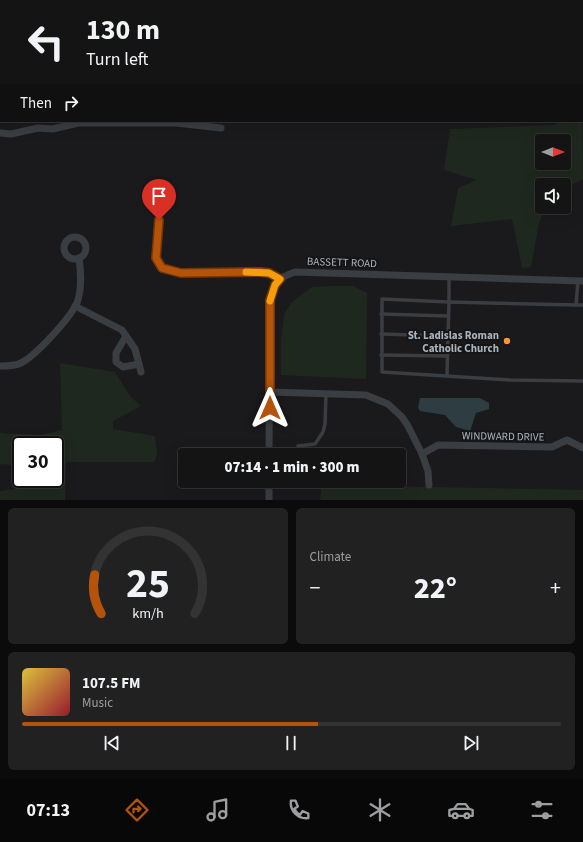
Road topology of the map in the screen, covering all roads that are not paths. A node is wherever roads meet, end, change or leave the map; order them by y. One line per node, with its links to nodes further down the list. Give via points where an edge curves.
1 (176, 122): 2 (street, via 78,123 53,128); 3 (street)
2 (35, 125): 4 (street, via 11,134)
3 (221, 128)
4 (0, 133)
5 (159, 220): 8 (lane, via 156,258 162,268 181,273 265,272)
6 (79, 258): 13 (street, via 82,280)
7 (450, 277): 8 (street, BASSETT ROAD, via 295,272); 9 (street, BASSETT ROAD); 10 (lane)
8 (280, 279): 26 (street, via 270,300)
9 (580, 281): 11 (lane)
10 (450, 302): 11 (lane); 14 (lane, via 382,299); 15 (lane)
11 (576, 305): 12 (lane)
12 (583, 305)
13 (75, 306): 17 (street, via 122,330); 22 (street, via 30,358 19,364)
14 (381, 314): 15 (lane); 16 (lane)
15 (448, 316): 18 (lane)
16 (381, 334): 18 (lane); 19 (lane)
17 (126, 336): 21 (street, via 135,349); 21 (street, via 116,352 116,362 123,367)
18 (447, 336): 20 (lane)
19 (380, 355): 20 (lane); 24 (lane, via 382,372)
20 (446, 356): 24 (lane)
21 (139, 364): 23 (street)
22 (0, 366)
23 (141, 372)
24 (447, 375): 25 (lane, via 510,380)
25 (583, 381)
26 (270, 392): 27 (street); 29 (street)
27 (326, 394): 28 (lane, via 323,432 315,444); 31 (street, via 366,396 388,404 402,416)
28 (298, 446)
29 (269, 448)
30 (583, 448): 31 (street, WINDWARD DRIVE, via 567,440 552,447 438,446)
31 (422, 454): 32 (street)
32 (430, 484)
33 (269, 488): 34 (street)
34 (269, 500)

